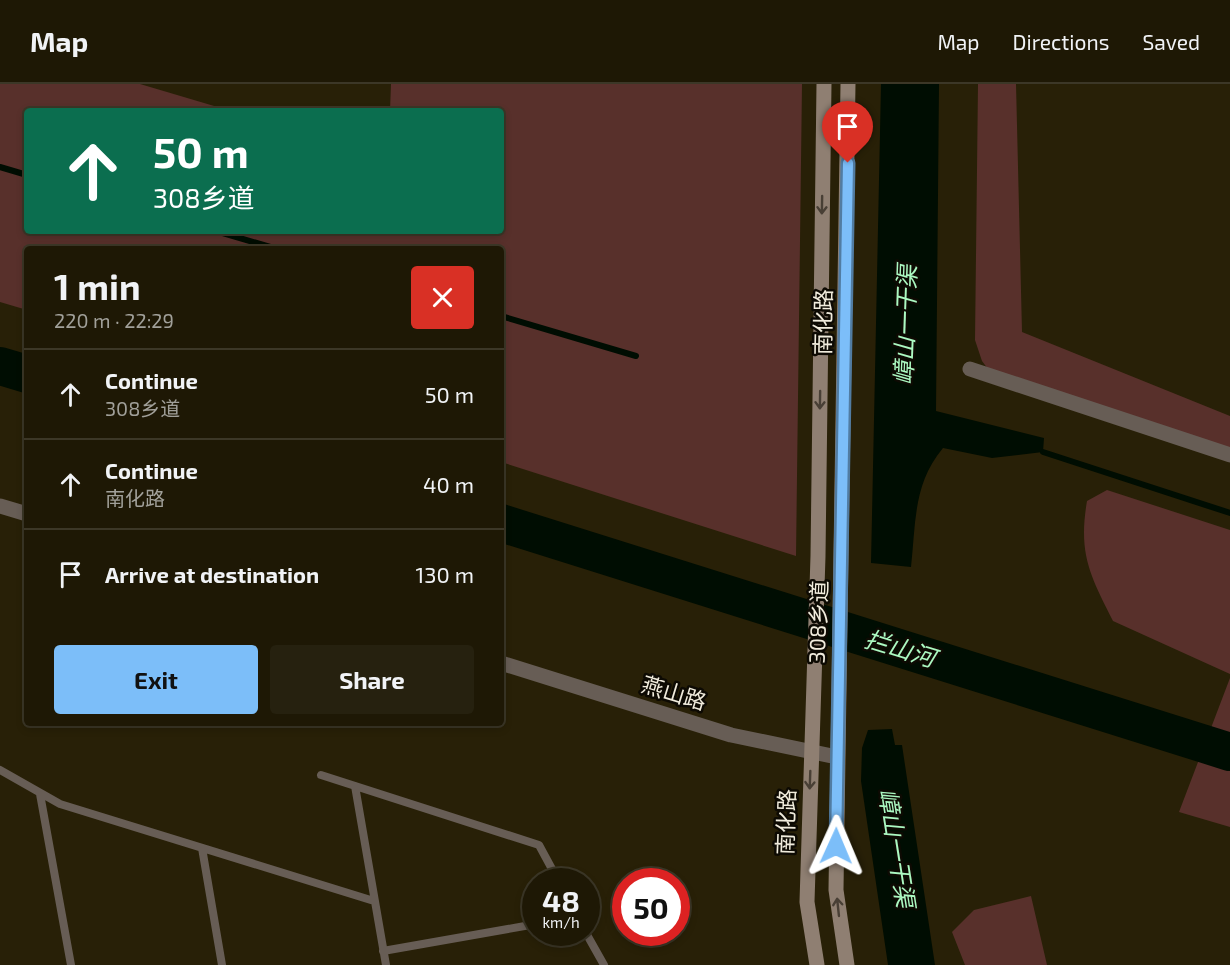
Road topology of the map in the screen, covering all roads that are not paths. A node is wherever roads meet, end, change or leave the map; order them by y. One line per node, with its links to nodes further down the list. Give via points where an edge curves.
1 (824, 84): 7 (main road, 南化路, one-way to 7)
2 (849, 84): 8 (main road, 南化路)
3 (970, 369): 4 (street)
4 (1230, 455)
5 (0, 506): 6 (street)
6 (24, 513)
7 (818, 556): 10 (main road, 308乡道)
8 (843, 561): 12 (main road, 308乡道)
9 (504, 664): 11 (street, 燕山路, via 730,735)
10 (813, 680): 11 (main road, 南化路)
11 (811, 752): 12 (street, 燕山路); 27 (main road, 南化路, one-way to 27, via 807,902)
12 (837, 757): 28 (main road, one-way to 12, via 836,890)
13 (0, 770): 16 (lane)
14 (321, 775): 15 (lane)
15 (355, 786): 18 (lane, via 539,845); 19 (lane)
16 (40, 794): 17 (lane, via 60,804); 23 (lane)
17 (202, 848): 19 (lane); 24 (lane)
18 (551, 868)
19 (374, 901): 22 (lane)
20 (522, 926): 22 (lane)
21 (593, 946): 26 (lane)
22 (383, 951): 25 (lane)
23 (71, 965)
24 (222, 965)
25 (386, 965)
26 (604, 965)
27 (817, 965)
28 (848, 965)

